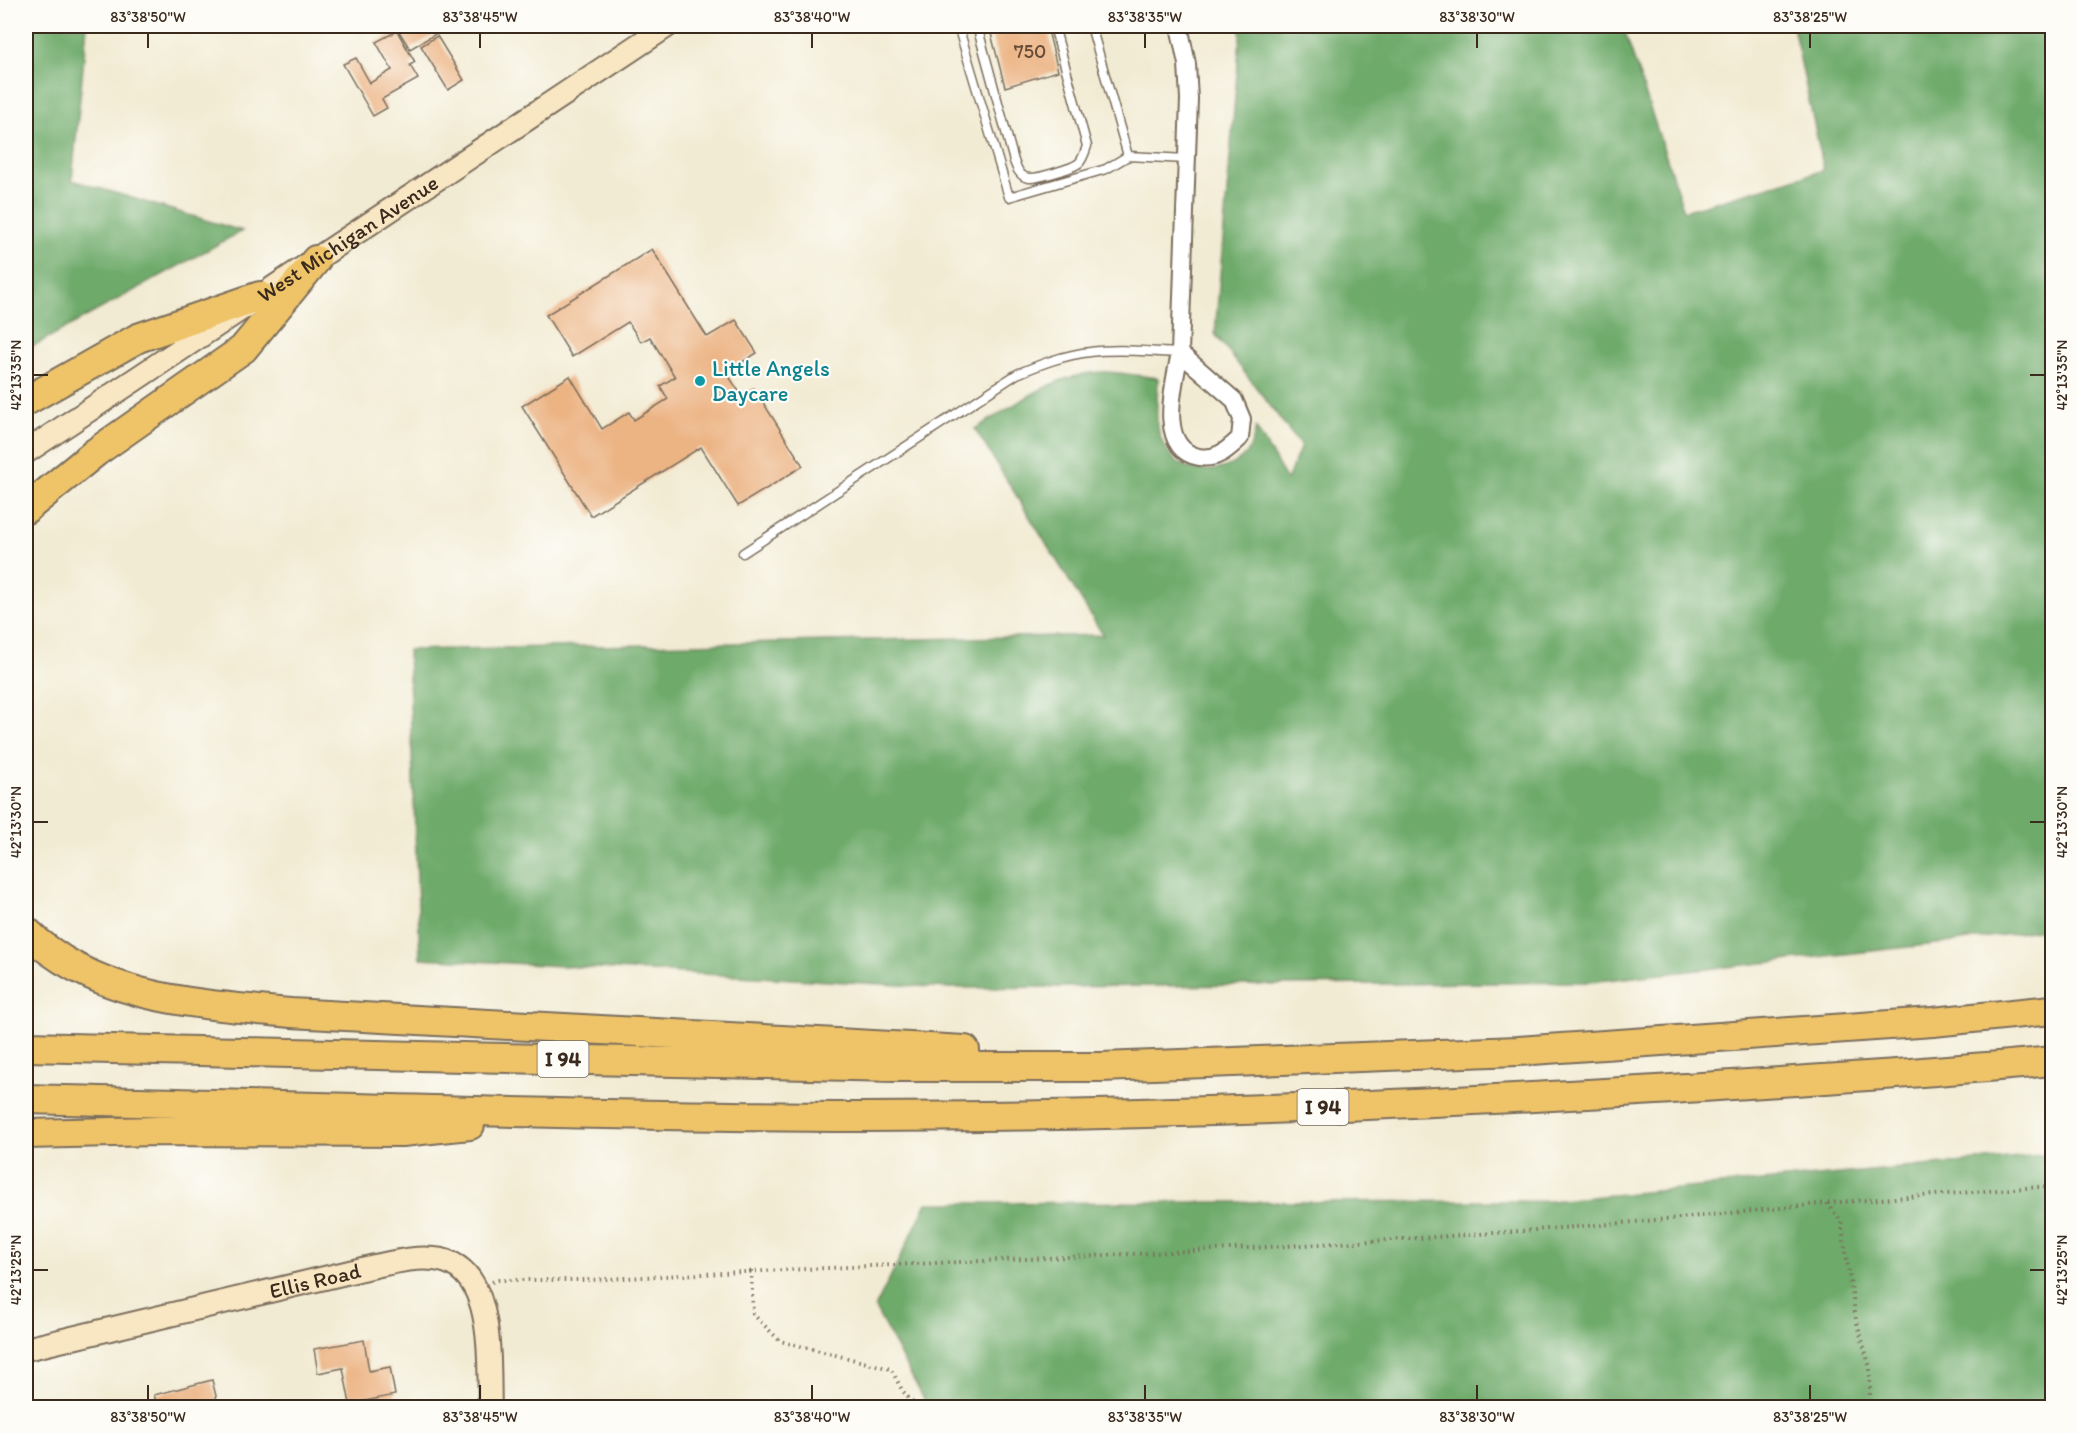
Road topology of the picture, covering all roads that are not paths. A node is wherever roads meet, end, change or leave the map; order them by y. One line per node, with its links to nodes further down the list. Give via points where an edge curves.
1 (667, 26): 9 (main road, West Michigan Avenue)
2 (958, 26): 7 (lane, via 1009,197 1106,169)
3 (977, 26): 4 (lane, via 1014,161 1019,173 1028,178 1077,165 1087,146)
4 (1054, 26)
5 (1091, 26): 7 (lane)
6 (1179, 26): 8 (street, via 1188,76)
7 (1128, 156): 8 (lane)
8 (1187, 159): 11 (street)
9 (316, 260): 10 (main road, West Michigan Avenue); 14 (highway, via 243,349 96,452)
10 (260, 297): 12 (highway, via 138,338); 13 (main road, West Michigan Avenue)
11 (1180, 354): 11 (street, via 1171,418 1175,440 1187,455 1209,458 1226,451 1240,438 1242,419 1234,400); 15 (lane, via 1089,352 1052,360 1017,374)
12 (26, 401)
13 (26, 452)
14 (26, 509)
15 (743, 553)
16 (26, 932): 20 (highway, via 76,968 125,989 185,1003 291,1013 1046,1055)
17 (2052, 1010): 20 (highway, I 94, via 1518,1051)
18 (26, 1047): 20 (highway, I 94, via 895,1067)
19 (2052, 1061): 22 (highway, I 94, via 1941,1072 1455,1102 1063,1115)
20 (1101, 1067)
21 (26, 1099): 22 (highway, I 94)
22 (591, 1113): 23 (highway, via 402,1132)
23 (26, 1134)
24 (26, 1349): 25 (main road, Ellis Road, via 404,1260 437,1259 463,1271 480,1294 486,1324)
25 (490, 1407)

